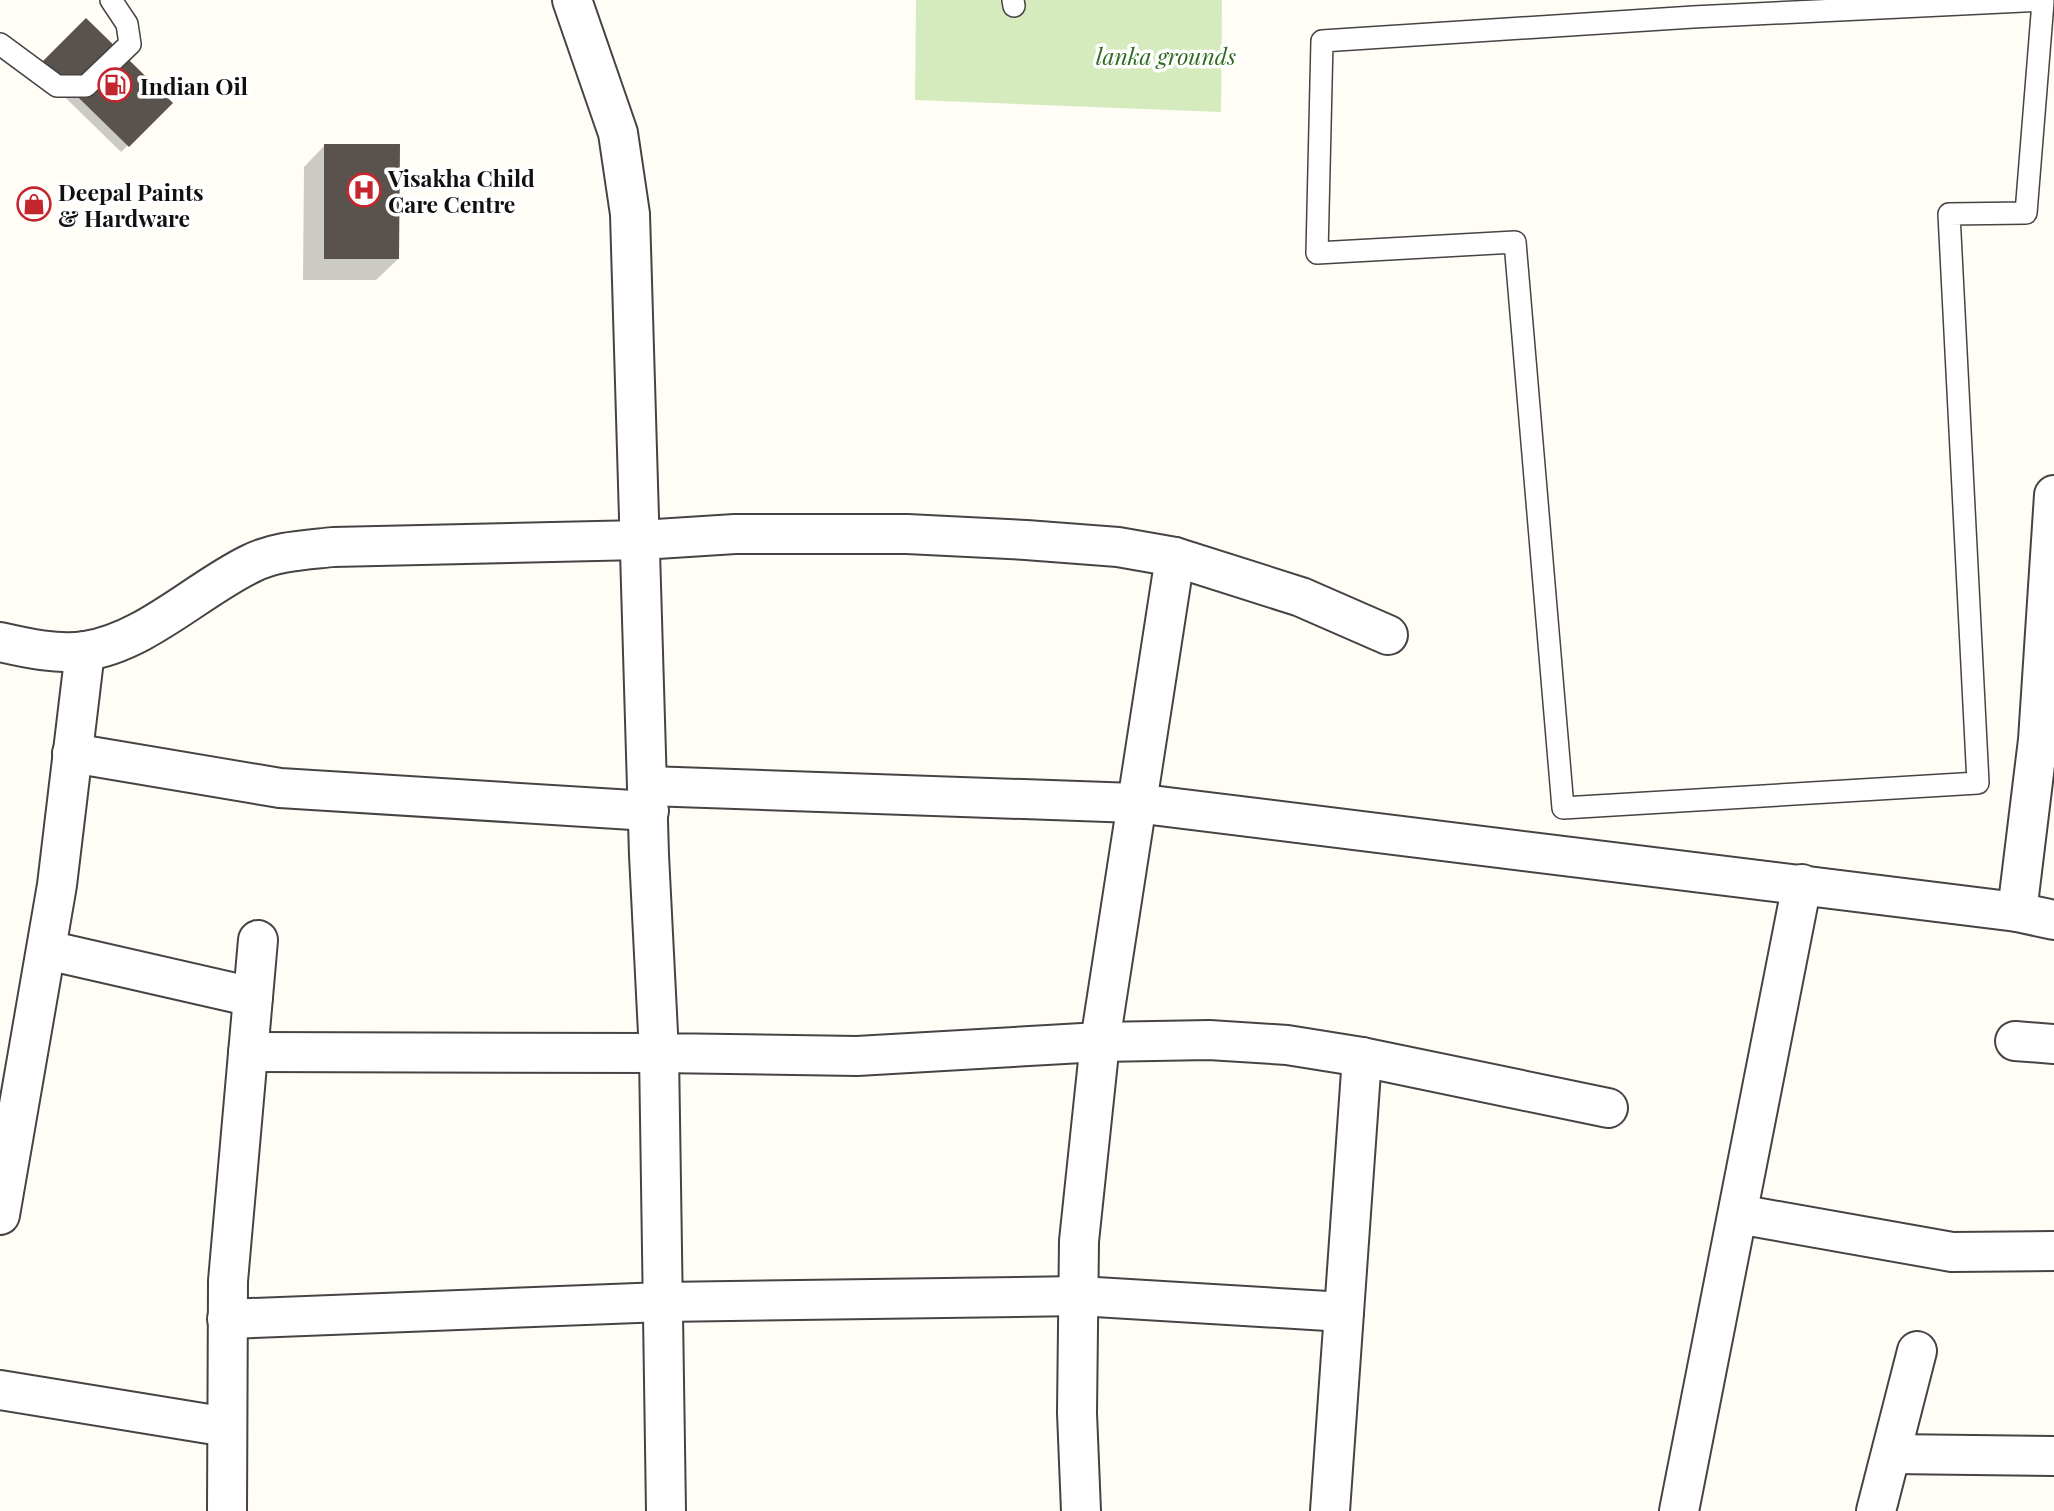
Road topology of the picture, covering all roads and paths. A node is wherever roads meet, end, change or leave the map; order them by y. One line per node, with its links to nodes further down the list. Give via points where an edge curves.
1 (111, 0): 5 (lane, via 127,24 130,44 86,86 57,86)
2 (572, 0): 7 (street, via 618,133 630,214)
3 (2043, 1): 4 (lane); 4 (lane, via 2026,213 1949,214 1978,783 1563,808 1515,242 1317,253 1322,41)
4 (1692, 8)
5 (0, 44)
6 (2054, 495): 16 (street, via 2038,740)
7 (641, 540): 8 (street, via 735,534 907,534 1118,547); 11 (street, via 288,552 251,563 145,628); 13 (street)
8 (1175, 557): 9 (street, via 1301,597); 14 (street)
9 (1388, 635)
10 (0, 642): 11 (street, via 28,649)
11 (85, 651): 12 (street)
12 (72, 753): 13 (street, via 280,788); 19 (street)
13 (648, 799): 14 (street); 25 (street)
14 (1135, 803): 15 (street); 22 (street)
15 (1802, 884): 16 (street); 29 (street)
16 (2017, 912): 17 (street)
17 (2054, 920)
18 (258, 940): 20 (street)
19 (47, 950): 20 (street); 28 (street)
20 (253, 997): 24 (street)
21 (2015, 1041): 23 (street)
22 (1100, 1042): 25 (street, via 857,1056); 26 (street, via 1209,1040 1287,1045); 31 (street, via 1079,1241)
23 (2054, 1044)
24 (248, 1052): 25 (street); 34 (street)
25 (659, 1053): 32 (street)
26 (1362, 1057): 27 (street); 33 (street)
27 (1608, 1108)
28 (0, 1212)
29 (1738, 1214): 30 (street, via 1952,1252); 44 (street)
30 (2054, 1251)
31 (1079, 1296): 32 (street); 33 (street); 42 (street)
32 (663, 1302): 34 (street); 41 (street)
33 (1344, 1312): 43 (street)
34 (227, 1319): 37 (street)
35 (1917, 1351): 38 (street)
36 (0, 1390): 37 (street)
37 (227, 1427): 40 (street)
38 (1891, 1454): 39 (street); 45 (street)
39 (2054, 1456)
40 (227, 1511)
41 (666, 1511)
42 (1081, 1511)
43 (1330, 1511)
44 (1679, 1511)
45 (1876, 1511)

